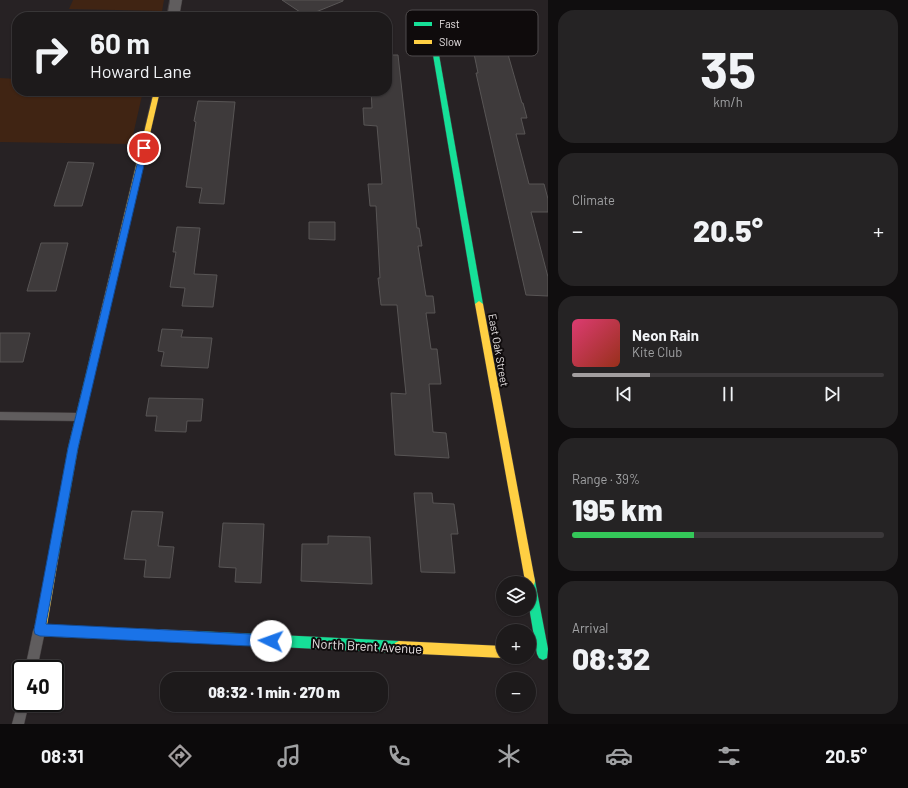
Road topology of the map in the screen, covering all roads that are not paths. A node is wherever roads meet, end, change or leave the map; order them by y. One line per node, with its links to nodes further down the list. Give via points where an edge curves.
1 (176, 0): 2 (street)
2 (173, 12)
3 (436, 56): 9 (street, East Oak Street)
4 (156, 96): 6 (street)
5 (0, 416): 6 (lane)
6 (81, 417): 7 (street)
7 (40, 630): 8 (street, North Brent Avenue); 10 (lane)
8 (496, 652)
9 (540, 654)
10 (33, 660)
11 (21, 712): 12 (lane)
12 (18, 724)

